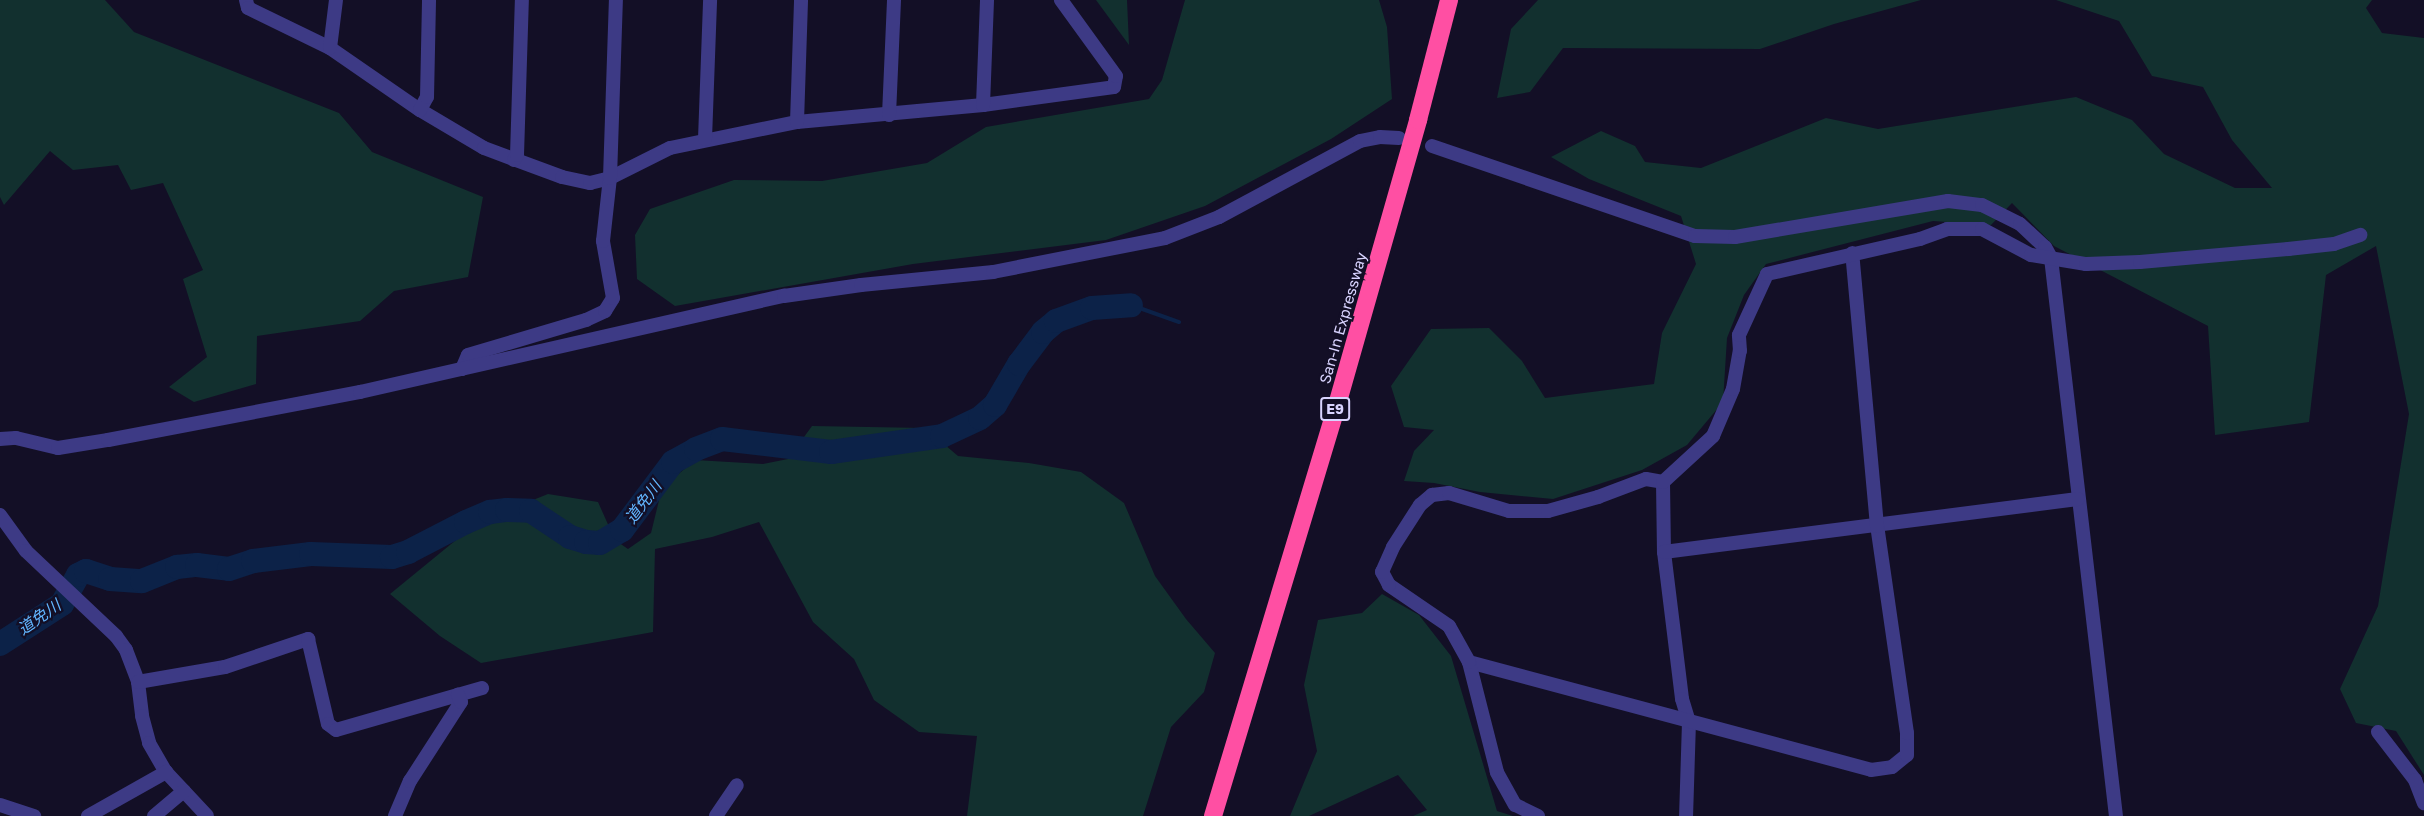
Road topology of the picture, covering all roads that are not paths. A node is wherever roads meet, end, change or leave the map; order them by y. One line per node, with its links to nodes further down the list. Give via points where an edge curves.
1 (246, 0): 12 (street, via 248,8)
2 (336, 0): 12 (street)
3 (429, 0): 14 (street, via 427,97)
4 (522, 0): 20 (street)
5 (616, 0): 21 (street)
6 (710, 0): 18 (street)
7 (801, 0): 16 (street)
8 (894, 0): 15 (street)
9 (987, 0): 13 (street)
10 (1061, 0): 13 (street, via 1116,76 1113,87)
11 (1449, 0): 49 (highway, San-In Expressway / E9, via 1338,401)
12 (330, 48): 14 (street)
13 (983, 105): 15 (street)
14 (420, 110): 20 (street, via 484,148)
15 (889, 115): 16 (street)
16 (797, 122): 18 (street)
17 (1399, 138): 25 (street, via 1360,141 1219,217 1165,238 993,272 784,296)
18 (705, 139): 21 (street, via 670,148)
19 (1432, 146): 24 (street, via 1695,236 1735,237 1948,201 1982,205 2020,224)
20 (514, 160): 21 (street, via 590,183)
21 (610, 178): 25 (street, via 603,241 613,298 605,311 468,356)
22 (2360, 235): 24 (street, via 2334,244 2140,262 2086,264)
23 (1852, 253): 24 (street, via 1920,239 1947,229 1982,229 2031,255); 27 (street, via 1767,274 1739,335 1733,389 1713,436); 30 (street)
24 (2051, 258): 28 (street)
25 (462, 369): 26 (street, via 58,448 16,438)
26 (0, 439)
27 (1663, 482): 31 (street); 32 (street, via 1646,479 1548,511 1509,511 1449,493 1432,495 1420,505 1382,572 1389,585 1449,626)
28 (2078, 499): 30 (street); 52 (street)
29 (0, 515): 33 (street, via 26,551 116,636)
30 (1877, 526): 31 (street); 36 (street, via 1907,755 1892,767 1871,770)
31 (1664, 552): 36 (street, via 1682,699)
32 (1469, 662): 36 (street); 50 (street, via 1497,772 1515,805)
33 (138, 682): 35 (street, via 225,667 308,639 328,724 336,730); 38 (street, via 149,743)
34 (482, 688): 35 (street)
35 (458, 695): 47 (street, via 461,702 410,781)
36 (1689, 722): 51 (street)
37 (2378, 732): 41 (street, via 2415,780)
38 (166, 772): 40 (street); 44 (street)
39 (737, 785): 48 (street)
40 (184, 791): 45 (street); 46 (street)
41 (2424, 803)
42 (0, 805): 43 (street)
43 (34, 816)
44 (88, 816)
45 (154, 816)
46 (207, 816)
47 (395, 816)
48 (716, 816)
49 (1213, 816)
50 (1538, 816)
51 (1686, 816)
52 (2116, 816)

